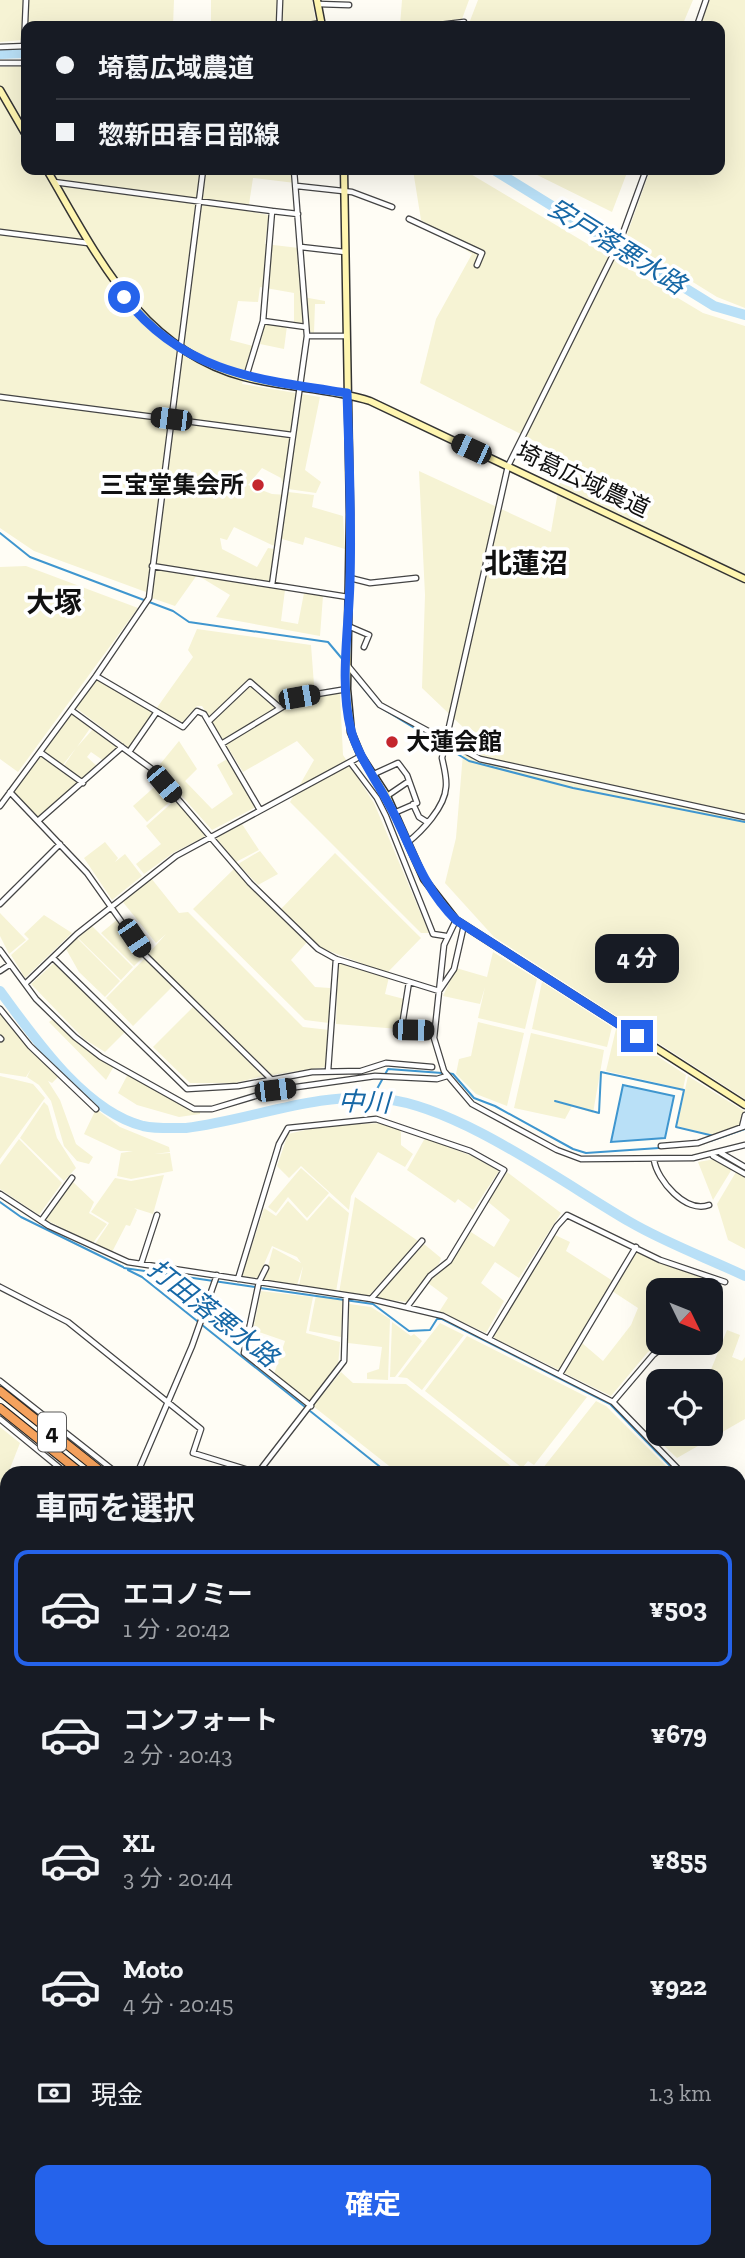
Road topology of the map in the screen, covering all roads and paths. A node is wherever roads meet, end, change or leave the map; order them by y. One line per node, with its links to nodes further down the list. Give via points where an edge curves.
1 (26, 0): 6 (street)
2 (280, 0): 7 (street)
3 (706, 0): 9 (street)
4 (318, 2): 5 (street); 8 (main road)
5 (349, 5)
6 (26, 21)
7 (279, 21)
8 (321, 21)
9 (699, 21)
10 (0, 47): 11 (street)
11 (21, 47)
12 (0, 63): 13 (street)
13 (21, 63)
14 (0, 90): 15 (main road)
15 (21, 126)
16 (50, 175): 21 (main road, 埼葛広域農道)
17 (202, 175): 24 (street)
18 (296, 175): 22 (street)
19 (344, 175): 23 (main road)
20 (644, 175): 45 (street, via 620,241)
21 (54, 182): 24 (street); 30 (main road, 埼葛広域農道)
22 (297, 186): 23 (street); 27 (street)
23 (345, 192): 25 (street); 32 (main road)
24 (199, 201): 26 (street); 38 (street)
25 (392, 207)
26 (272, 211): 27 (street); 34 (street)
27 (298, 214): 31 (street)
28 (409, 219): 33 (street, via 482,253)
29 (0, 232): 30 (street)
30 (89, 243): 38 (main road, 埼葛広域農道, via 134,309)
31 (301, 247): 32 (street); 35 (street)
32 (345, 252): 37 (main road)
33 (477, 265)
34 (263, 321): 35 (street); 39 (street)
35 (306, 327): 36 (street)
36 (307, 335): 37 (street); 40 (street)
37 (345, 336): 41 (main road)
38 (180, 348): 39 (main road, 埼葛広域農道); 43 (street)
39 (246, 377): 40 (main road, 埼葛広域農道)
40 (302, 387): 41 (main road, 埼葛広域農道); 44 (street)
41 (347, 393): 45 (main road, 埼葛広域農道); 47 (main road)
42 (0, 397): 43 (street)
43 (171, 419): 44 (street); 46 (street)
44 (292, 435): 50 (street)
45 (508, 466): 49 (main road, 埼葛広域農道); 61 (street)
46 (152, 566): 50 (street); 55 (street, via 148,601)
47 (350, 578): 48 (street, via 370,583); 51 (main road)
48 (416, 578)
49 (745, 579)
50 (272, 585): 51 (street)
51 (349, 597): 52 (main road)
52 (348, 626): 53 (street, via 369,635); 54 (main road)
53 (364, 646)
54 (347, 668): 56 (main road); 61 (street, via 380,705)
55 (96, 676): 58 (street); 59 (street)
56 (347, 689): 57 (street, via 299,697); 66 (main road, via 351,732)
57 (280, 708): 60 (street, via 250,682); 62 (street)
58 (71, 710): 63 (street); 64 (street)
59 (156, 713): 60 (street, via 183,727 197,711); 65 (street)
60 (209, 721): 62 (street)
61 (447, 742): 77 (street, via 480,759); 79 (street, via 445,793)
62 (223, 743): 75 (street)
63 (122, 747): 65 (street); 70 (street)
64 (40, 752): 70 (street); 71 (street)
65 (129, 752): 80 (street, via 152,769)
66 (361, 756): 67 (street); 68 (main road)
67 (349, 762): 75 (street); 87 (street, via 386,816 433,934)
68 (374, 774): 69 (street, via 398,763); 72 (main road)
69 (409, 781): 72 (street); 73 (street, via 417,803)
70 (83, 783): 78 (street)
71 (10, 792): 74 (street); 78 (street)
72 (387, 796): 76 (main road)
73 (413, 804): 76 (street); 79 (street)
74 (0, 806)
75 (260, 810): 80 (street)
76 (394, 813): 81 (main road)
77 (745, 817)
78 (38, 820): 82 (street)
79 (427, 822): 81 (street)
80 (211, 838): 84 (street, via 176,856); 90 (street, via 310,942)
81 (407, 843): 85 (main road, via 424,879)
82 (60, 844): 83 (street); 84 (street)
83 (0, 904)
84 (112, 906): 89 (street); 101 (street, via 145,955)
85 (456, 920): 86 (main road); 87 (street)
86 (464, 925): 95 (street, via 454,969); 103 (main road)
87 (446, 936): 95 (street)
88 (0, 950): 91 (street)
89 (53, 958): 94 (street); 101 (street, via 187,1089)
90 (337, 959): 93 (street); 99 (street)
91 (9, 965): 92 (street); 94 (street)
92 (0, 971)
93 (409, 982): 95 (street); 97 (street, via 402,1026)
94 (25, 984): 102 (street, via 88,1048 194,1109 212,1109)
95 (439, 991): 97 (street)
96 (0, 1009): 104 (street, via 30,1046)
97 (434, 1030): 100 (street)
98 (432, 1067): 99 (street, via 386,1063 362,1071)
99 (328, 1071): 101 (street)
100 (447, 1076): 102 (street, via 374,1076); 111 (street, via 484,1113 568,1154 597,1160)
101 (271, 1079): 102 (street)
102 (275, 1090)
103 (745, 1105)
104 (96, 1110)
105 (745, 1115): 106 (street)
106 (744, 1127): 108 (street, via 712,1139)
107 (745, 1145): 109 (street)
108 (662, 1146)
109 (721, 1153): 110 (street); 112 (street)
110 (712, 1155): 111 (street); 113 (street)
111 (654, 1160): 116 (street, via 656,1174 688,1205)
112 (745, 1167)
113 (745, 1174)
114 (72, 1178): 118 (street)
115 (0, 1194): 118 (street)
116 (709, 1205)
117 (157, 1215): 121 (street)
118 (41, 1220): 121 (street)
119 (422, 1241): 129 (street)
120 (636, 1247): 126 (street); 131 (street, via 568,1214); 133 (street)
121 (141, 1264): 123 (street)
122 (266, 1268): 125 (street)
123 (217, 1275): 124 (street); 136 (street)
124 (238, 1279): 125 (street); 130 (street, via 279,1144 288,1128 376,1119 470,1152 504,1170 449,1261 430,1276)
125 (259, 1282): 128 (street); 138 (street, via 244,1353)
126 (725, 1282)
127 (0, 1287): 136 (street, via 68,1322)
128 (346, 1296): 129 (street); 138 (street, via 344,1361)
129 (371, 1299): 130 (street)
130 (407, 1307): 131 (street)
131 (489, 1338): 133 (street)
132 (653, 1355): 137 (street)
133 (560, 1374): 137 (street)
134 (0, 1381): 144 (street)
135 (0, 1391): 143 (highway, 4)
136 (166, 1401): 145 (street); 146 (street, via 201,1429 193,1453)
137 (613, 1402): 148 (street)
138 (310, 1406): 147 (street)
139 (0, 1408): 142 (highway, 4)
140 (0, 1419): 141 (street)
141 (57, 1466)
142 (72, 1466)
143 (94, 1466)
144 (108, 1466)
145 (140, 1466)
146 (235, 1466)
147 (263, 1466)
148 (675, 1466)

